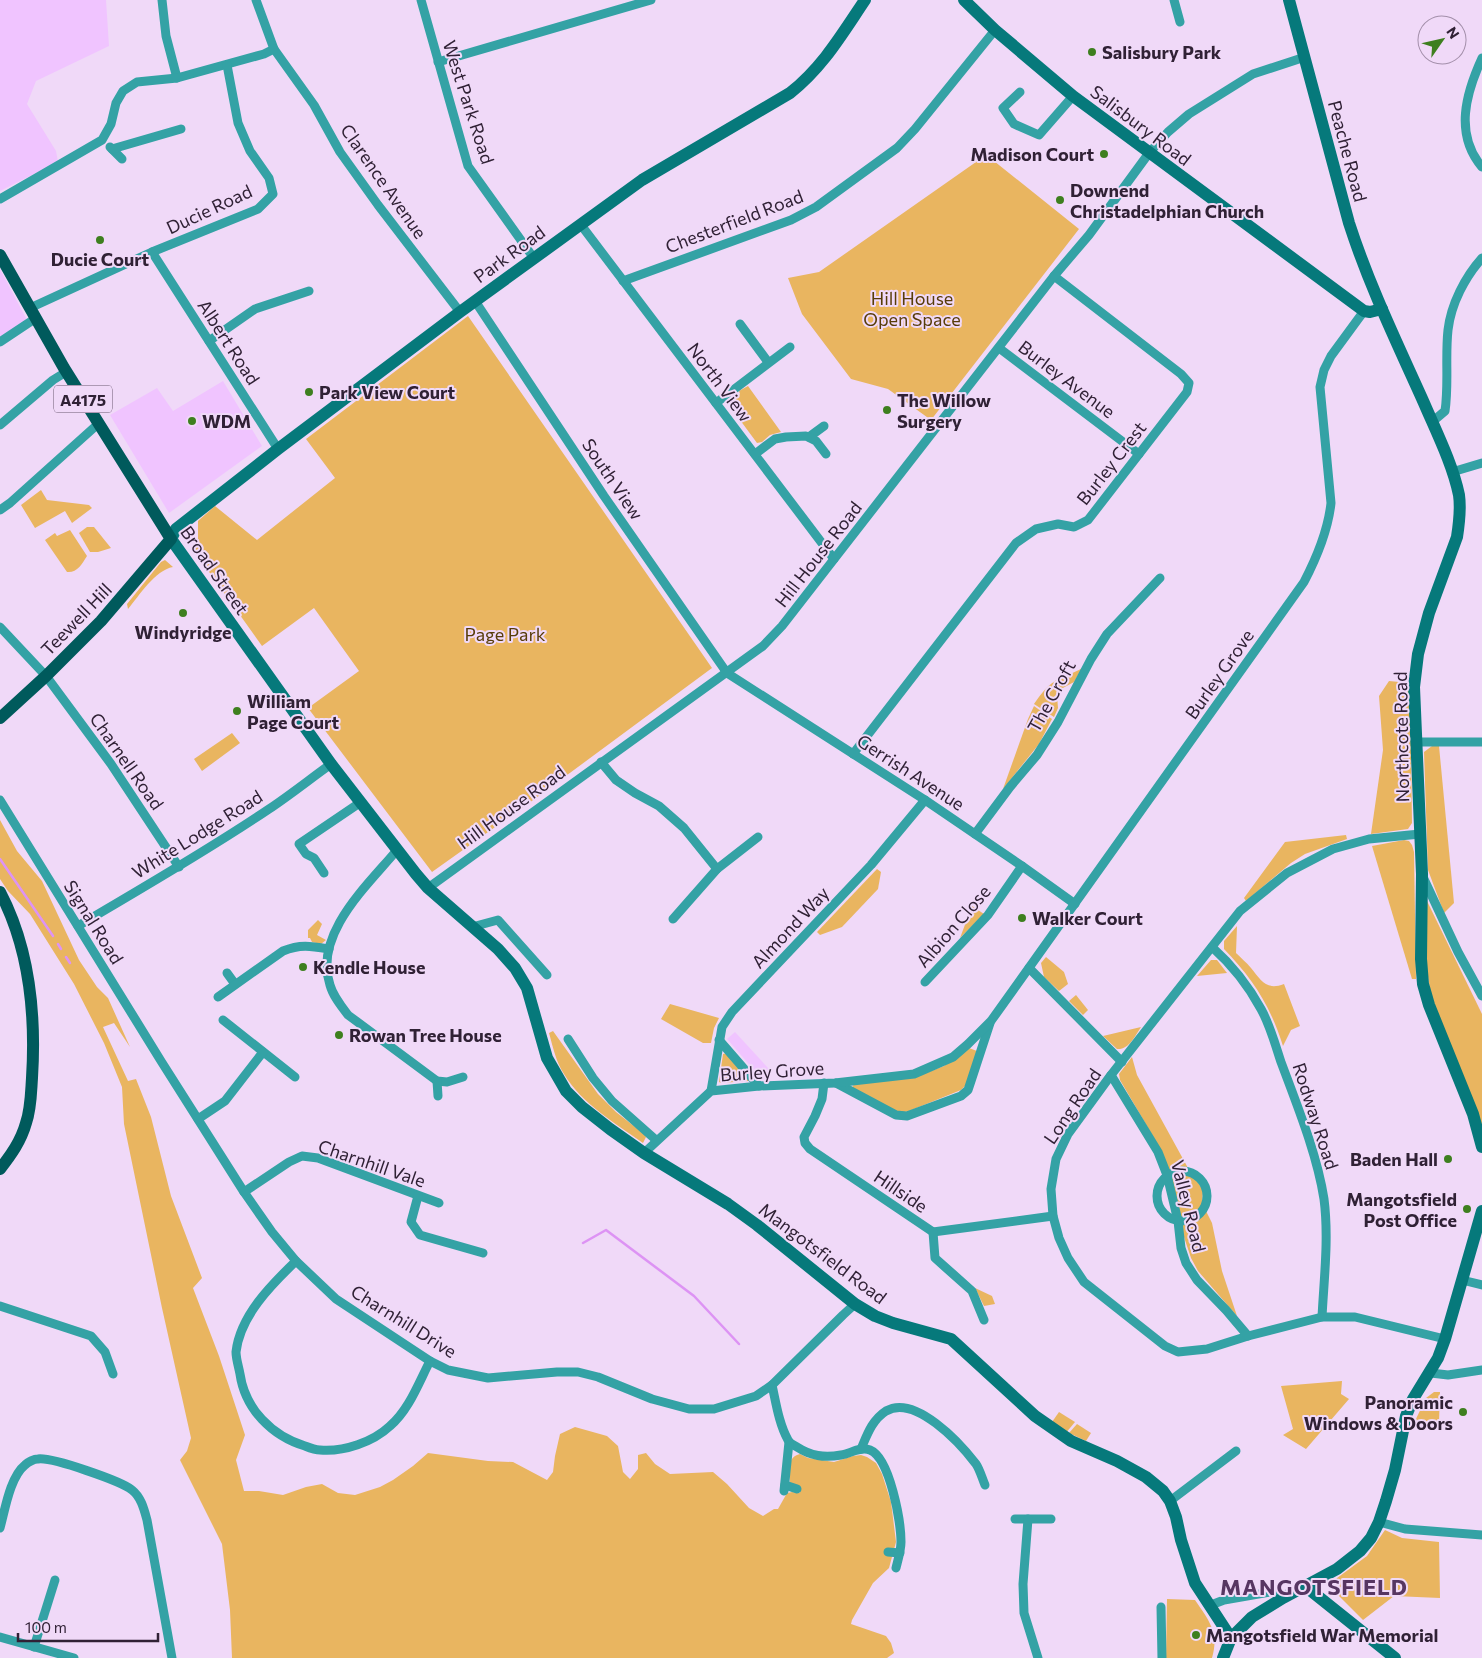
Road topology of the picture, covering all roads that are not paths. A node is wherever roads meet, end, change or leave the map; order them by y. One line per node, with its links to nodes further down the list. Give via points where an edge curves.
1 (162, 0): 16 (street, via 166,36)
2 (256, 0): 11 (street, Clarence Avenue)
3 (421, 0): 14 (street, West Park Road)
4 (652, 0): 14 (street)
5 (865, 0): 26 (street, Park Road, via 820,66 790,93 642,180)
6 (964, 0): 10 (street, Salisbury Road)
7 (1174, 0): 9 (street)
8 (1289, 0): 12 (street, Peache Road)
9 (1180, 22)
10 (995, 30): 18 (street, Salisbury Road); 32 (street, Chesterfield Road, via 897,148 816,207 790,220)
11 (274, 49): 15 (street); 37 (street, Clarence Avenue, via 314,105 340,152)
12 (1305, 57): 22 (street, Hill House Road, via 1254,74 1217,96 1189,114); 35 (street, Peache Road, via 1349,223)
13 (1482, 58): 24 (street, via 1468,91 1464,122 1469,144)
14 (438, 62): 29 (street, West Park Road, via 468,166)
15 (227, 64): 16 (street); 27 (street, Ducie Road, via 238,124 250,151 268,178 273,194 258,209)
16 (177, 78): 20 (street, via 137,82 123,91)
17 (1020, 92): 18 (street, via 1004,108 1014,124 1039,134)
18 (1073, 96): 22 (street, Salisbury Road)
19 (181, 129): 21 (street)
20 (102, 140): 21 (street); 25 (street)
21 (112, 149): 23 (street)
22 (1149, 153): 31 (street, Hill House Road, via 1089,235); 36 (street, Salisbury Road)
23 (122, 159)
24 (1482, 167)
25 (0, 199)
26 (581, 225): 29 (street, Park Road); 32 (street, North View)
27 (152, 252): 38 (street, Ducie Road); 40 (street, Albert Road)
28 (0, 255): 38 (main road, Broad Street / A4175)
29 (533, 257): 34 (street, Park Road)
30 (1482, 258): 47 (street, via 1465,282 1451,315 1445,411)
31 (1054, 276): 43 (street, Hill House Road); 55 (street, Burley Crest, via 1181,374 1188,383 1187,392)
32 (623, 281): 46 (street, North View)
33 (309, 291): 40 (street, via 255,309)
34 (475, 301): 37 (street, Park Road); 63 (street, South View, via 604,496)
35 (1382, 308): 36 (street); 47 (street, Northcote Road)
36 (1364, 311): 85 (street, Burley Grove, via 1331,356 1320,388 1331,502 1316,559 1304,582)
37 (460, 312): 52 (street, Park Road)
38 (33, 313): 41 (street, Ducie Road); 45 (main road, Broad Street / A4175)
39 (740, 324): 44 (street)
40 (208, 341): 52 (street, Albert Road)
41 (0, 342)
42 (790, 347): 44 (street)
43 (999, 348): 55 (street, Burley Avenue); 60 (street, Hill House Road)
44 (768, 362): 46 (street)
45 (66, 372): 48 (main road, Broad Street / A4175); 49 (street)
46 (716, 403): 53 (street, North View)
47 (1432, 422): 57 (street, Northcote Road)
48 (98, 424): 58 (street); 59 (main road, Broad Street / A4175)
49 (0, 425)
50 (824, 426): 51 (street)
51 (809, 437): 53 (street, via 781,437); 54 (street)
52 (278, 449): 59 (street, Park Road, via 176,529)
53 (755, 454): 60 (street, North View)
54 (826, 454)
55 (1139, 454): 68 (street, Burley Crest, via 1088,520 1074,526 1058,524 1036,528 1016,542)
56 (1482, 463): 57 (street)
57 (1452, 472): 66 (street, Northcote Road, via 1459,496 1459,524 1418,654 1414,686)
58 (0, 510)
59 (171, 539): 64 (main road, Teewell Hill, via 106,615); 70 (street, Broad Street)
60 (834, 559): 63 (street, Hill House Road, via 782,626 763,646)
61 (1160, 578): 74 (street, The Croft, via 1107,634 1058,722)
62 (0, 627): 64 (street, Charnell Road)
63 (727, 673): 68 (street, Gerrish Avenue); 69 (street, Hill House Road)
64 (46, 676): 65 (main road, Teewell Hill); 79 (street, Charnell Road, via 111,764)
65 (0, 718)
66 (1416, 742): 67 (street); 75 (street, Northcote Road)
67 (1482, 742)
68 (853, 754): 72 (street, Gerrish Avenue)
69 (601, 762): 80 (street, via 616,780 659,806 684,828); 83 (street, Hill House Road)
70 (331, 764): 73 (street, Broad Street); 79 (street, White Lodge Road, via 271,808)
71 (0, 800): 87 (street, Signal Road)
72 (925, 800): 74 (street, Gerrish Avenue); 101 (street, Almond Way, via 871,865 732,1012 722,1027)
73 (360, 802): 77 (street, Broad Street); 81 (street, via 299,844)
74 (975, 834): 78 (street, Gerrish Avenue)
75 (1420, 834): 82 (street, Northcote Road); 89 (street, Long Road, via 1369,839 1333,849 1287,874 1240,912)
76 (758, 837): 80 (street)
77 (398, 850): 83 (street, Broad Street); 90 (street, via 344,914)
78 (1022, 866): 85 (street, Gerrish Avenue); 94 (street, Albion Close, via 988,915)
79 (179, 867): 87 (street, White Lodge Road)
80 (717, 869): 86 (street)
81 (324, 873)
82 (1422, 874): 96 (street); 116 (street, Northcote Road, via 1423,984 1473,1114)
83 (428, 888): 88 (street, Mangotsfield Road)
84 (0, 892): 118 (main road, via 23,949 29,982 33,1054 26,1122 15,1150)
85 (1075, 904): 91 (street, Burley Grove)
86 (674, 919)
87 (78, 926): 103 (street, Signal Road)
88 (472, 927): 93 (street, via 498,920); 117 (street, Mangotsfield Road, via 498,949 519,974 527,988 546,1055 566,1091 582,1107)
89 (1212, 947): 104 (street, Long Road); 133 (street, Rodway Road, via 1245,983 1262,1010 1318,1170 1326,1234)
90 (329, 950): 95 (street, via 294,946); 108 (street, via 326,966 330,985 348,1015)
91 (1029, 968): 99 (street, Burley Grove); 104 (street)
92 (227, 973): 95 (street)
93 (547, 974)
94 (925, 982)
95 (235, 984): 97 (street)
96 (1482, 996)
97 (218, 997)
98 (223, 1020): 102 (street)
99 (991, 1021): 110 (street, Burley Grove, via 953,1057 933,1067 914,1074); 110 (street, Burley Grove, via 972,1081 961,1096 907,1116 896,1115)
100 (568, 1039): 115 (street, via 612,1101)
101 (719, 1040): 111 (street); 112 (street, Almond Way)
102 (263, 1052): 106 (street); 114 (street, via 225,1101)
103 (161, 1061): 114 (street, Charnhill Drive)
104 (1122, 1062): 105 (street, Long Road)
105 (1111, 1075): 119 (street, Valley Road, via 1148,1133); 124 (street, Long Road, via 1068,1134 1056,1159 1051,1189)
106 (295, 1077)
107 (463, 1077): 108 (street, via 447,1082)
108 (437, 1081): 113 (street)
109 (824, 1083): 110 (street, Burley Grove); 111 (street, Burley Grove); 126 (street, Hillside, via 822,1099 804,1137 805,1143)
110 (836, 1083)
111 (759, 1086): 112 (street, Burley Grove)
112 (711, 1091): 115 (street, Burley Grove)
113 (438, 1096)
114 (198, 1119): 120 (street, Charnhill Drive)
115 (656, 1140): 117 (street, Burley Grove)
116 (1482, 1147)
117 (644, 1153): 131 (street, Mangotsfield Road, via 728,1204)
118 (0, 1169)
119 (1166, 1175): 125 (street, Valley Road); 125 (street, via 1157,1192 1158,1203 1162,1212); 125 (street, via 1181,1170 1192,1172 1206,1187 1207,1197 1200,1214 1191,1220)
120 (244, 1192): 121 (street, Charnhill Vale, via 302,1156 318,1158); 128 (street, Charnhill Drive)
121 (418, 1196): 122 (street, Charnhill Vale); 127 (street, via 411,1222 420,1235)
122 (439, 1203)
123 (1482, 1211): 129 (street)
124 (1053, 1216): 126 (street, Hillside); 135 (street, Long Road, via 1068,1258 1084,1282 1165,1346 1178,1352 1193,1352)
125 (1178, 1221): 135 (street, Valley Road, via 1186,1263 1197,1280)
126 (933, 1232): 134 (street, via 935,1258 972,1291)
127 (483, 1253)
128 (296, 1261): 137 (street, Charnhill Drive, via 336,1299); 137 (street, via 256,1304 244,1326 236,1352 248,1400 272,1430 292,1442 319,1450 343,1448 372,1439 391,1426 404,1410)
129 (1462, 1280): 130 (street); 136 (street)
130 (1482, 1286)
131 (856, 1304): 141 (street, Charnhill Drive); 147 (street, Mangotsfield Road, via 892,1323 952,1339 1035,1416 1071,1441 1146,1477)
132 (0, 1306): 140 (street, via 92,1336 105,1352)
133 (1322, 1317): 135 (street, Long Road); 136 (street, Long Road, via 1355,1317)
134 (984, 1320)
135 (1248, 1336)
136 (1445, 1339): 139 (street)
137 (430, 1361): 141 (street, Charnhill Drive, via 448,1370 488,1378 578,1372 689,1409 714,1410 732,1405 756,1396)
138 (1482, 1370): 139 (street, via 1448,1376)
139 (1431, 1373): 151 (street, via 1406,1416 1395,1470)
140 (113, 1374)
141 (772, 1385): 142 (street)
142 (789, 1442): 143 (street, via 806,1453 822,1457); 146 (street, via 784,1488)
143 (861, 1449): 145 (street, via 877,1419 886,1411 906,1408 943,1428 977,1466); 155 (street, via 870,1450 878,1456 885,1468 898,1511)
144 (1236, 1451): 147 (street)
145 (985, 1485)
146 (797, 1490)
147 (1170, 1501): 160 (street, Mangotsfield Road, via 1195,1583)
148 (1016, 1519): 149 (street)
149 (1028, 1519): 150 (street); 167 (street, via 1024,1613)
150 (1051, 1519)
151 (1379, 1522): 153 (street, via 1405,1529); 158 (street, via 1360,1551)
152 (0, 1528): 166 (street, via 16,1474 26,1464 38,1459 51,1459 121,1483 132,1490 142,1503 147,1520)
153 (1482, 1535)
154 (888, 1552): 155 (street)
155 (900, 1553): 156 (street)
156 (896, 1568)
157 (55, 1580): 164 (street)
158 (1305, 1586): 159 (street); 170 (street)
159 (1283, 1598): 160 (street, via 1276,1592); 163 (street, via 1252,1617)
160 (1211, 1605): 163 (street, Mangotsfield Road)
161 (1161, 1607): 168 (street)
162 (0, 1637): 164 (street)
163 (1232, 1638): 169 (street)
164 (34, 1647): 165 (street)
165 (74, 1658)
166 (172, 1658)
167 (1038, 1658)
168 (1162, 1658)
169 (1223, 1658)
170 (1395, 1658)

